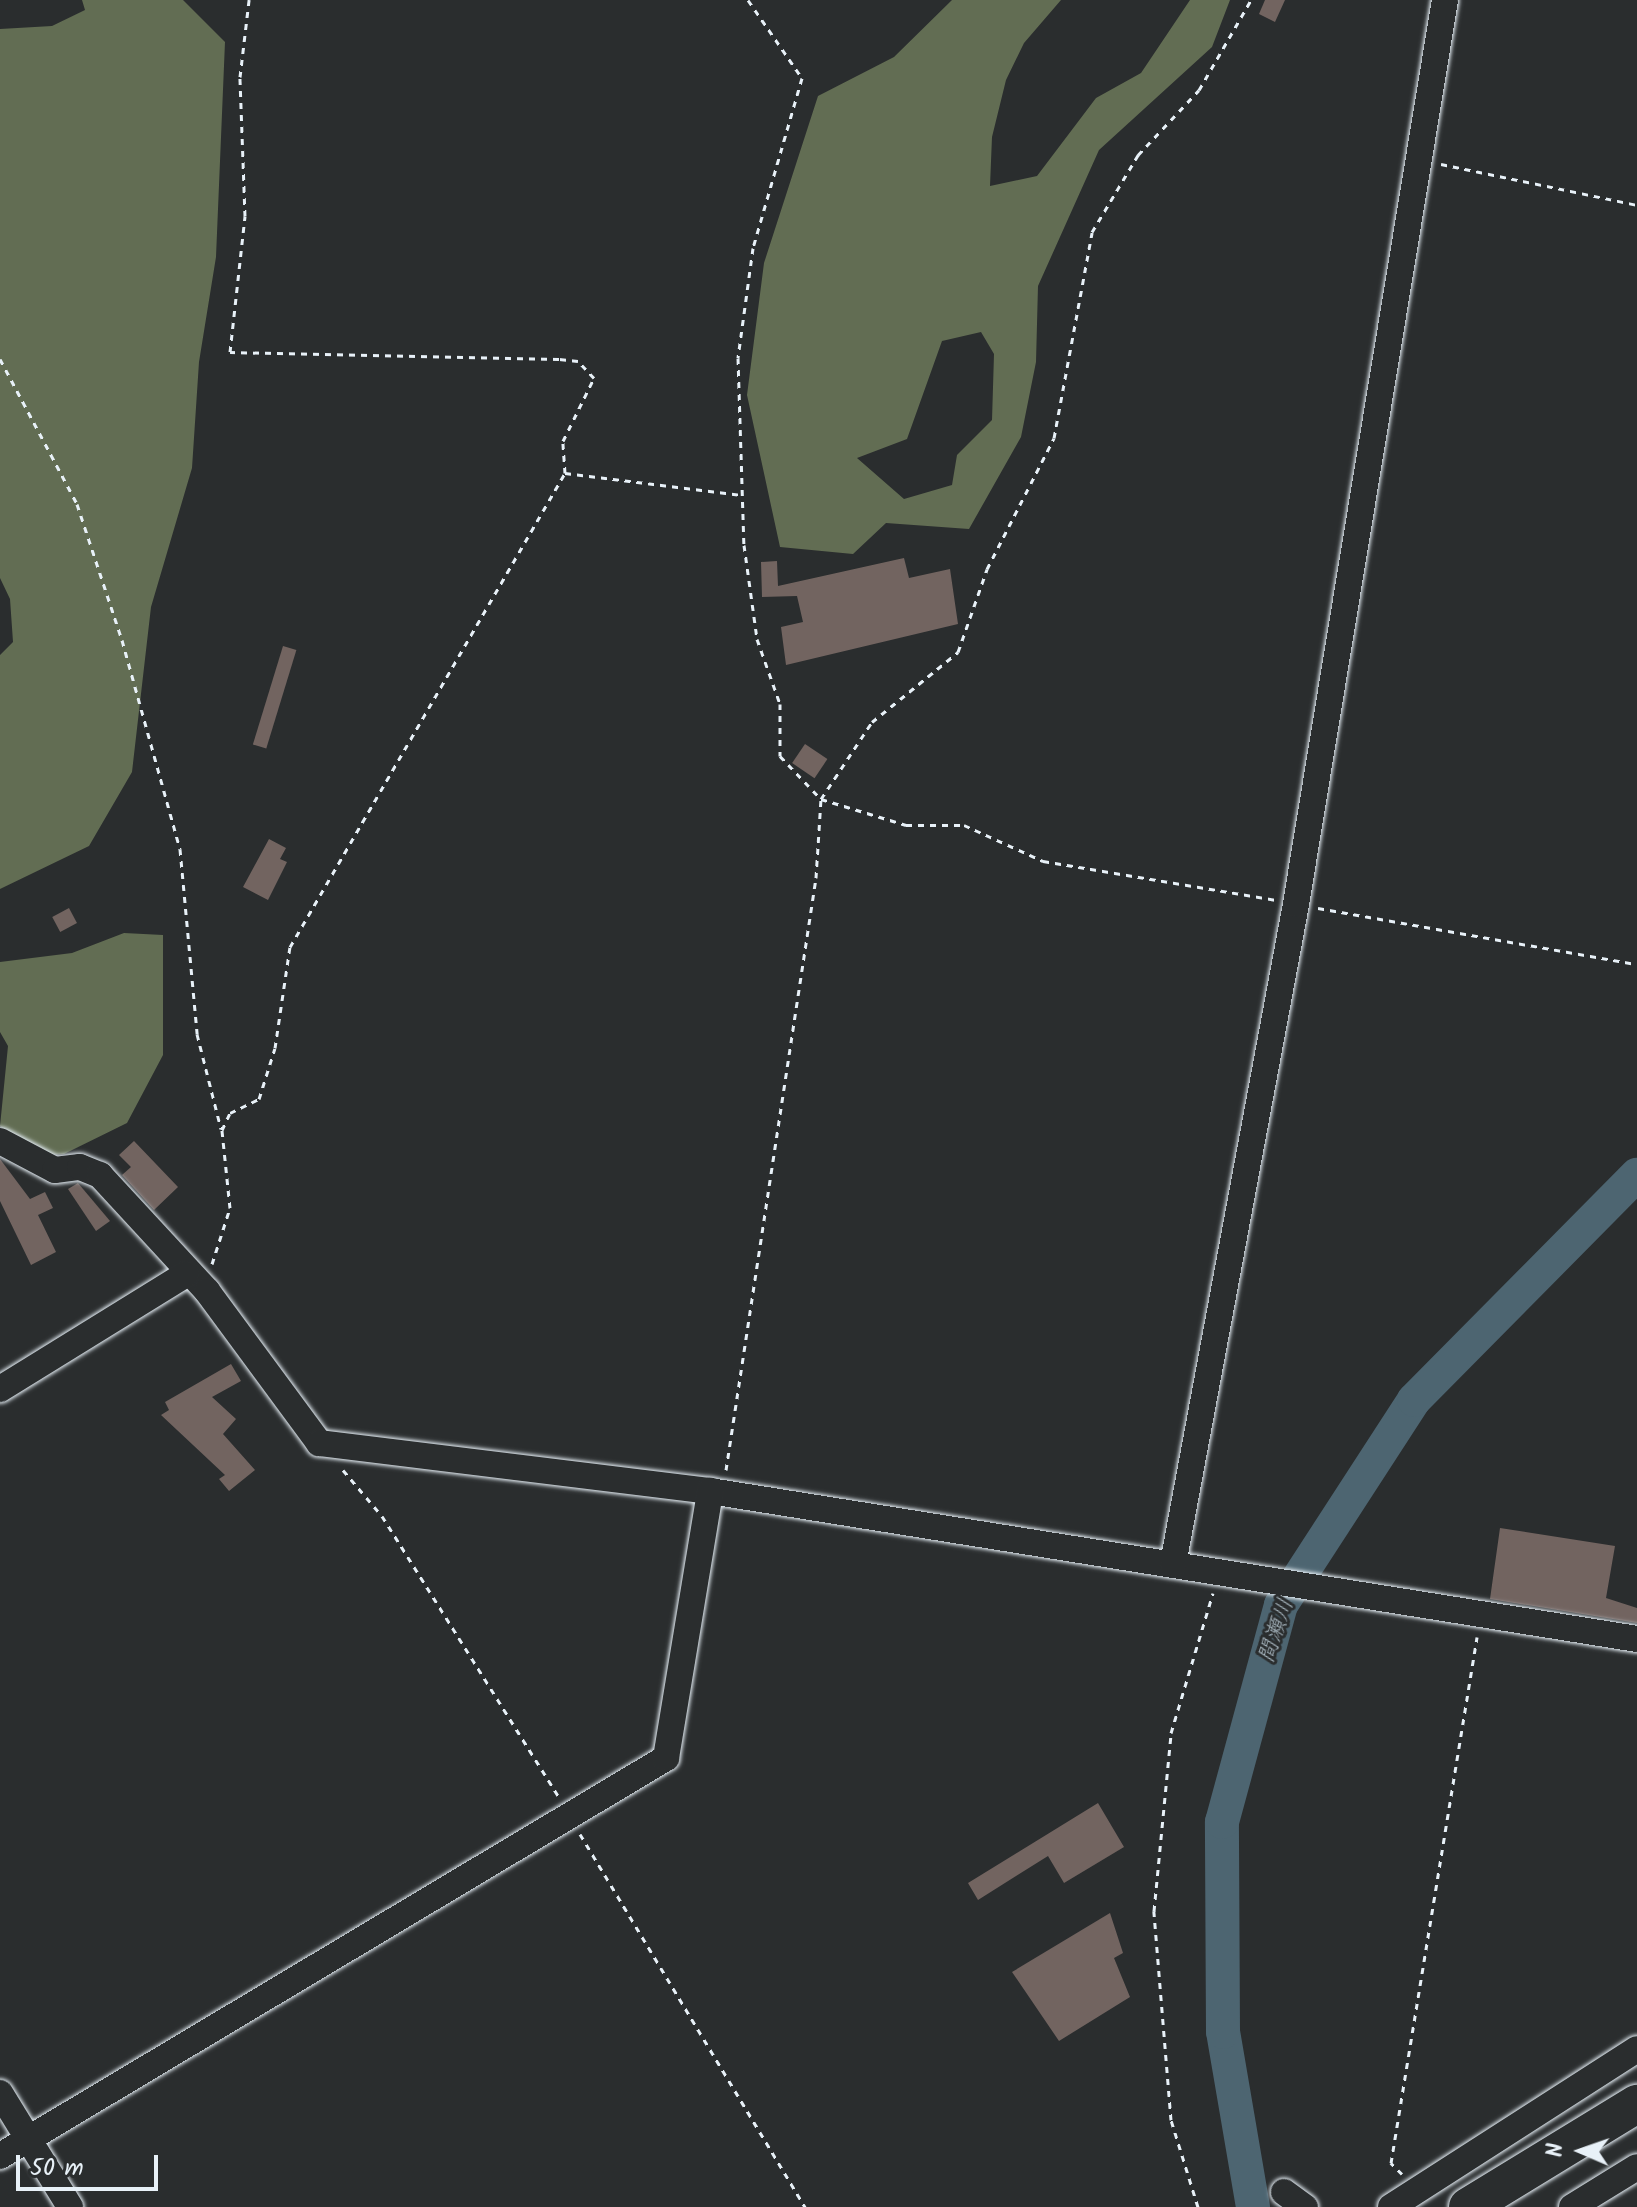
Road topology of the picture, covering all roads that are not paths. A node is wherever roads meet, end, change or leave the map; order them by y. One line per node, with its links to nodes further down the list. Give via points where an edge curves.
1 (1445, 0): 6 (street, via 1296,904)
2 (0, 1141): 3 (street, via 55,1170 80,1167 100,1175)
3 (186, 1274): 4 (street); 5 (street, via 207,1291 319,1443)
4 (0, 1389)
5 (716, 1492): 6 (street); 11 (street, via 666,1758)
6 (1173, 1564): 7 (street)
7 (1637, 1639)
8 (1637, 2049): 15 (street)
9 (0, 2093): 11 (street)
10 (1637, 2104): 16 (highway)
11 (28, 2139): 12 (street); 14 (street)
12 (0, 2156)
13 (1637, 2167): 17 (street)
14 (70, 2207)
15 (1391, 2207)
16 (1468, 2207)
17 (1572, 2207)

